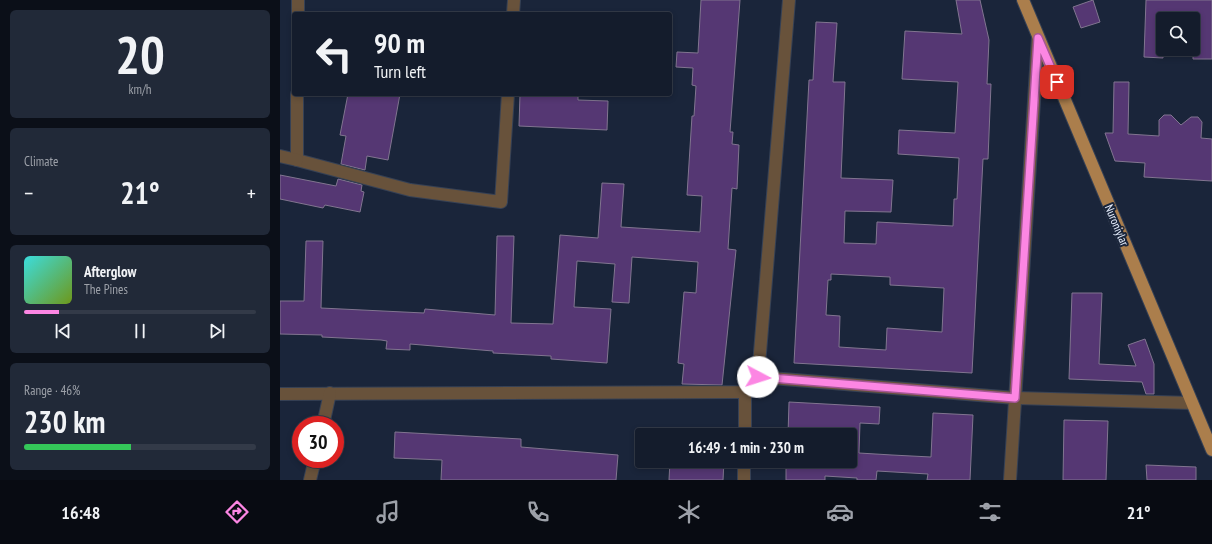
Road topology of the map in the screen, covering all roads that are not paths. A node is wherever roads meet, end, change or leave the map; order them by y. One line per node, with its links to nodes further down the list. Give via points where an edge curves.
1 (298, 0): 5 (street)
2 (514, 0): 6 (street)
3 (789, 0): 12 (street)
4 (1023, 0): 7 (main road, Nuroniylar)
5 (298, 12)
6 (513, 12)
7 (1038, 38): 16 (street); 17 (main road, Nuroniylar)
8 (297, 96): 11 (street)
9 (508, 96): 11 (street, via 501,202 410,190)
10 (280, 156): 11 (street)
11 (297, 160)
12 (758, 377): 13 (street); 16 (street)
13 (745, 392): 14 (street); 19 (street)
14 (330, 393): 15 (street); 18 (street)
15 (280, 394)
16 (1015, 398): 17 (street); 25 (street)
17 (1192, 403): 20 (main road, Nuroniylar)
18 (325, 416)
19 (744, 428)
20 (1212, 450)
21 (313, 468): 23 (street)
22 (744, 468): 24 (street)
23 (310, 480)
24 (744, 480)
25 (1010, 480)

